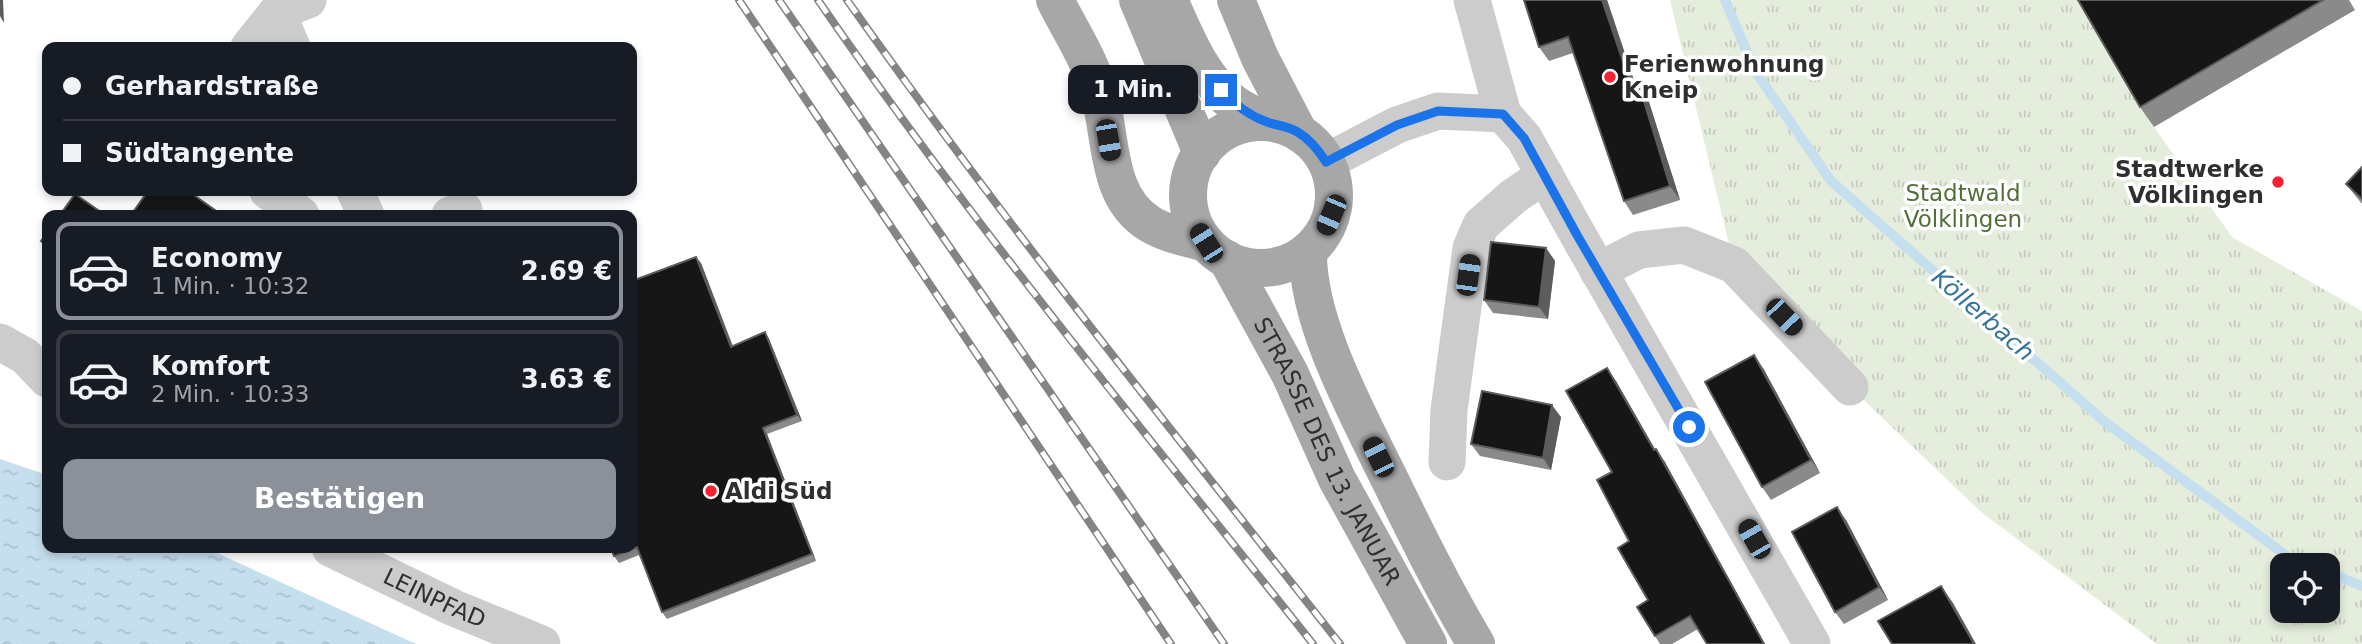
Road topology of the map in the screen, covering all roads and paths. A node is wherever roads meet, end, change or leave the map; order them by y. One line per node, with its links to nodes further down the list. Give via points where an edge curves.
1 (1055, 0): 16 (main road, via 1093,74 1123,198 1149,224)
2 (1138, 0): 11 (main road)
3 (1169, 0): 10 (main road, via 1209,77 1233,103)
4 (1236, 0): 10 (main road)
5 (1472, 0): 9 (street)
6 (293, 6): 7 (street); 8 (street)
7 (254, 42)
8 (292, 42)
9 (1503, 114): 12 (street, via 1438,111 1397,125); 13 (street, via 1524,138)
10 (1283, 127): 11 (main road, via 1237,126 1223,132); 12 (main road, via 1316,147)
11 (1202, 153): 16 (main road, via 1191,176 1188,200 1192,221)
12 (1326, 162): 17 (main road, via 1333,182 1331,215)
13 (1545, 175): 18 (street); 20 (street, via 1481,225 1471,248 1449,410)
14 (275, 196): 15 (street)
15 (294, 210)
16 (1216, 251): 17 (main road, via 1251,267 1274,267); 23 (main road, STRASSE DES 13. JANUAR, via 1290,374 1337,479)
17 (1308, 252): 24 (main road, STRASSE DES 13. JANUAR, via 1311,294 1346,390)
18 (1598, 271): 19 (street, via 1639,250 1684,245 1734,265); 25 (street)
19 (1850, 387)
20 (1447, 462)
21 (340, 553): 22 (street, LEINPFAD)
22 (542, 644)
23 (1428, 644)
24 (1476, 644)
25 (1812, 644)

